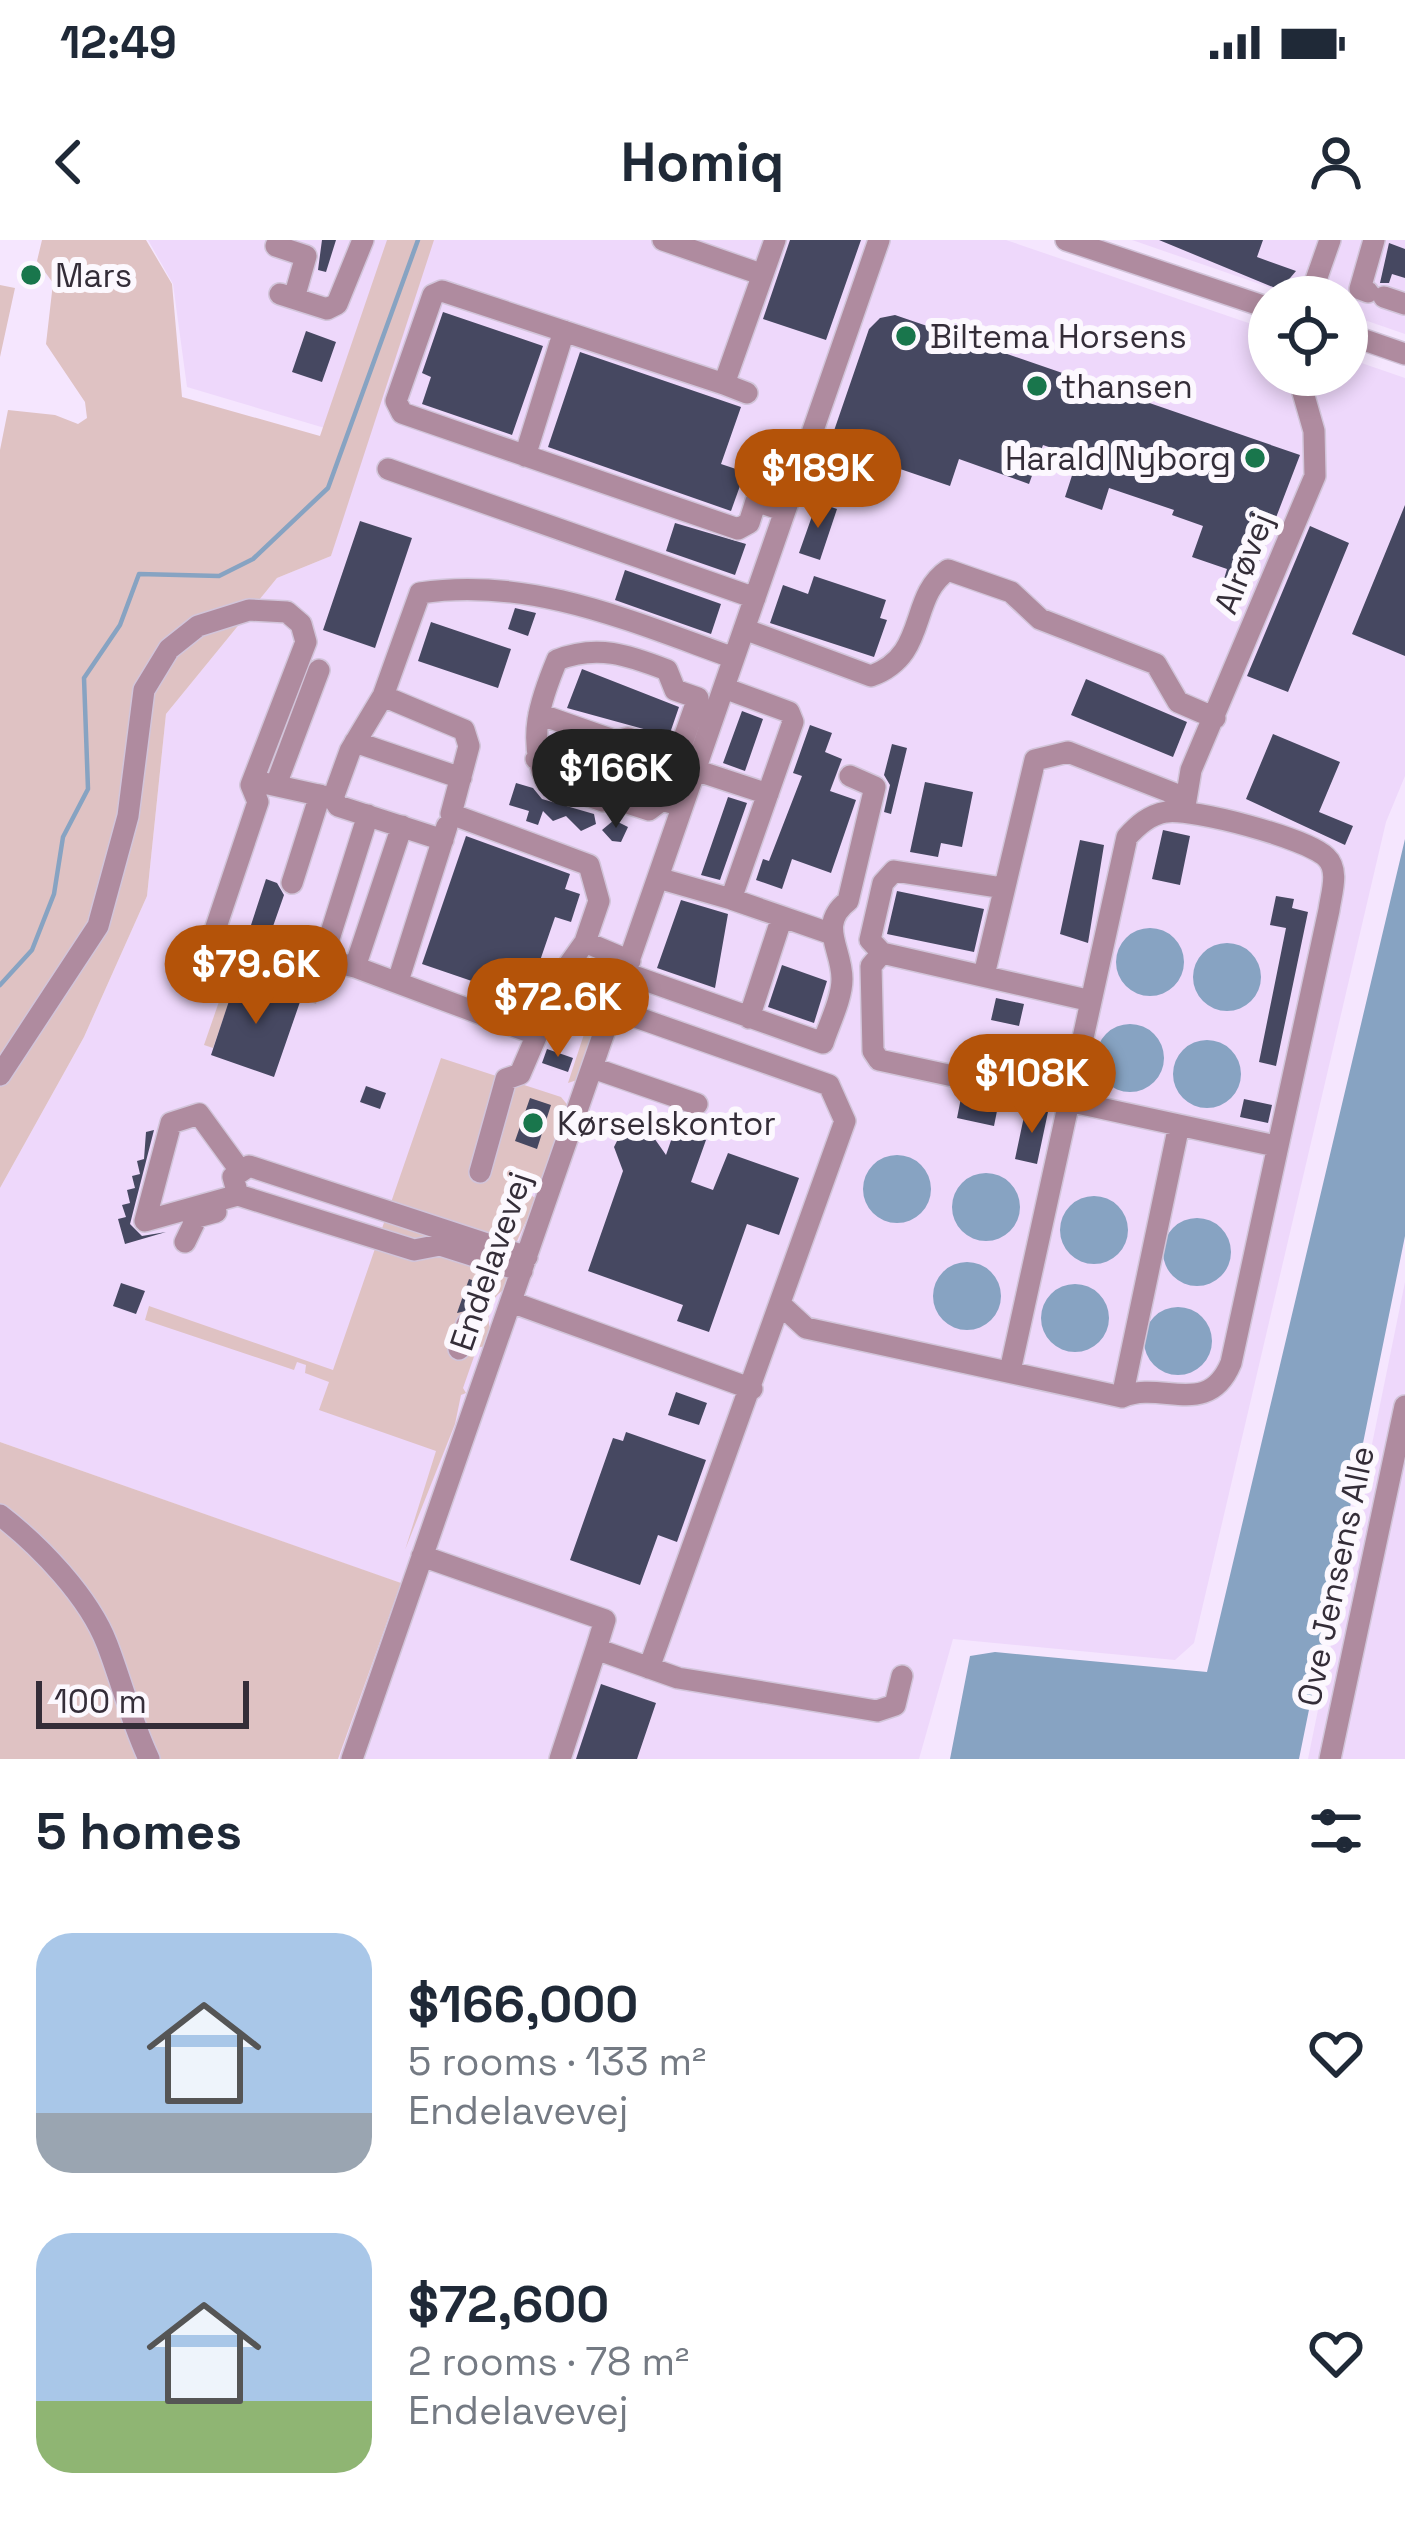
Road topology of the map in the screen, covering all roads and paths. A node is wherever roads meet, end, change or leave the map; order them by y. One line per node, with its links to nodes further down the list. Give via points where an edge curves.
1 (363, 240): 8 (street, via 337,304 326,309 287,296 307,256)
2 (663, 240): 9 (street)
3 (775, 240): 16 (street)
4 (879, 240): 21 (street, Endelavevej)
5 (1066, 240): 12 (street)
6 (1330, 240): 10 (street)
7 (1375, 240): 11 (street, via 1360,289)
8 (276, 246)
9 (752, 271)
10 (1317, 276)
11 (1386, 298)
12 (1248, 301)
13 (564, 331): 16 (street); 19 (street); 19 (street, via 442,290 433,295 396,401 402,413)
14 (1368, 341): 15 (street)
15 (1405, 354)
16 (724, 384): 17 (street)
17 (747, 393)
18 (1304, 396): 30 (street, Alrøvej, via 1315,476)
19 (525, 456): 21 (street, via 738,529 749,523 756,501)
20 (388, 469): 22 (street)
21 (785, 511): 22 (street, Endelavevej)
22 (755, 598): 23 (street, Endelavevej)
23 (744, 629): 24 (street, Endelavevej); 30 (street, via 871,676 894,668 916,635 935,578 948,570 1011,592 1040,619 1156,664 1178,702)
24 (734, 658): 26 (street, Endelavevej); 27 (street, via 568,600 456,588 420,593)
25 (319, 670): 36 (street)
26 (724, 688): 28 (street, Endelavevej); 39 (street, via 789,712 793,722)
27 (383, 696): 31 (street); 35 (street, via 464,730 469,746)
28 (704, 712): 29 (street, via 698,698 675,689 667,670 582,650 557,660); 33 (street, Endelavevej)
29 (538, 714): 32 (street); 38 (street, via 536,759 546,781 603,800)
30 (1215, 718): 42 (street, Alrøvej)
31 (355, 742): 35 (street); 40 (street)
32 (616, 742): 33 (street, via 628,738); 38 (street, via 629,762)
33 (687, 763): 39 (street); 41 (street, Endelavevej)
34 (850, 776): 52 (street, via 875,787 848,901)
35 (460, 778): 43 (street)
36 (277, 782): 37 (street); 40 (street)
37 (251, 784): 55 (street, via 258,802 219,935); 66 (street, via 303,659 301,624 287,612 249,610 198,626 169,649 144,690 128,816 98,926)
38 (620, 793): 41 (street, via 649,810)
39 (768, 794): 50 (street)
40 (326, 796): 44 (street); 48 (street)
41 (673, 803): 47 (street, Endelavevej)
42 (1184, 804): 49 (street, via 1068,752 1042,754 1028,769); 60 (street, via 1155,814 1124,843); 71 (street, via 1308,847 1333,867)
43 (451, 814): 46 (street); 53 (street, via 589,866 599,901)
44 (368, 815): 45 (street); 55 (street)
45 (402, 826): 46 (street); 56 (street)
46 (443, 840): 59 (street)
47 (658, 878): 50 (street); 57 (street, Endelavevej)
48 (292, 883)
49 (1003, 888): 54 (street, via 894,871 883,883 871,940); 58 (street)
50 (730, 899): 51 (street)
51 (782, 917): 52 (street); 62 (street)
52 (829, 933): 64 (street, via 842,983)
53 (585, 943): 57 (street); 63 (street)
54 (882, 953): 58 (street); 68 (street, via 871,966 879,1060)
55 (323, 958): 56 (street)
56 (355, 967): 59 (street)
57 (628, 967): 61 (street, Endelavevej); 62 (street)
58 (984, 975): 60 (street)
59 (398, 981): 63 (street)
60 (1087, 1000): 68 (street)
61 (613, 1009): 65 (street, Endelavevej); 67 (street)
62 (749, 1018): 64 (street)
63 (535, 1034): 73 (street, via 520,1074 506,1079)
64 (823, 1043): 67 (street, via 829,1057)
65 (593, 1068): 69 (street); 78 (street, Endelavevej)
66 (0, 1076)
67 (820, 1082): 80 (street, via 845,1121)
68 (1070, 1101): 70 (street); 83 (street)
69 (697, 1104)
70 (1179, 1125): 71 (street); 85 (street)
71 (1276, 1146): 85 (street, via 1226,1377 1201,1396)
72 (239, 1169): 74 (street); 74 (street, via 199,1114 171,1124 145,1221); 75 (street)
73 (480, 1172)
74 (238, 1195): 76 (street, via 231,1207 197,1217); 77 (street)
75 (396, 1213): 77 (street); 78 (street)
76 (184, 1242)
77 (388, 1242): 78 (street)
78 (524, 1264): 79 (street, Endelavevej)
79 (511, 1302): 84 (street); 88 (street, Endelavevej)
80 (782, 1305): 83 (street, via 806,1328); 84 (street)
81 (467, 1324): 82 (street)
82 (459, 1349)
83 (1010, 1371): 85 (street)
84 (752, 1389): 90 (street)
85 (1122, 1397)
86 (1405, 1406): 95 (street, Ove Jensens Alle)
87 (0, 1515): 92 (street, via 84,1603)
88 (422, 1556): 89 (street, via 605,1621); 93 (street, Endelavevej)
89 (596, 1649): 90 (street); 94 (street)
90 (649, 1668): 91 (street, via 878,1712 895,1705)
91 (902, 1676)
92 (149, 1759)
93 (352, 1759)
94 (560, 1759)
95 (1330, 1759)

